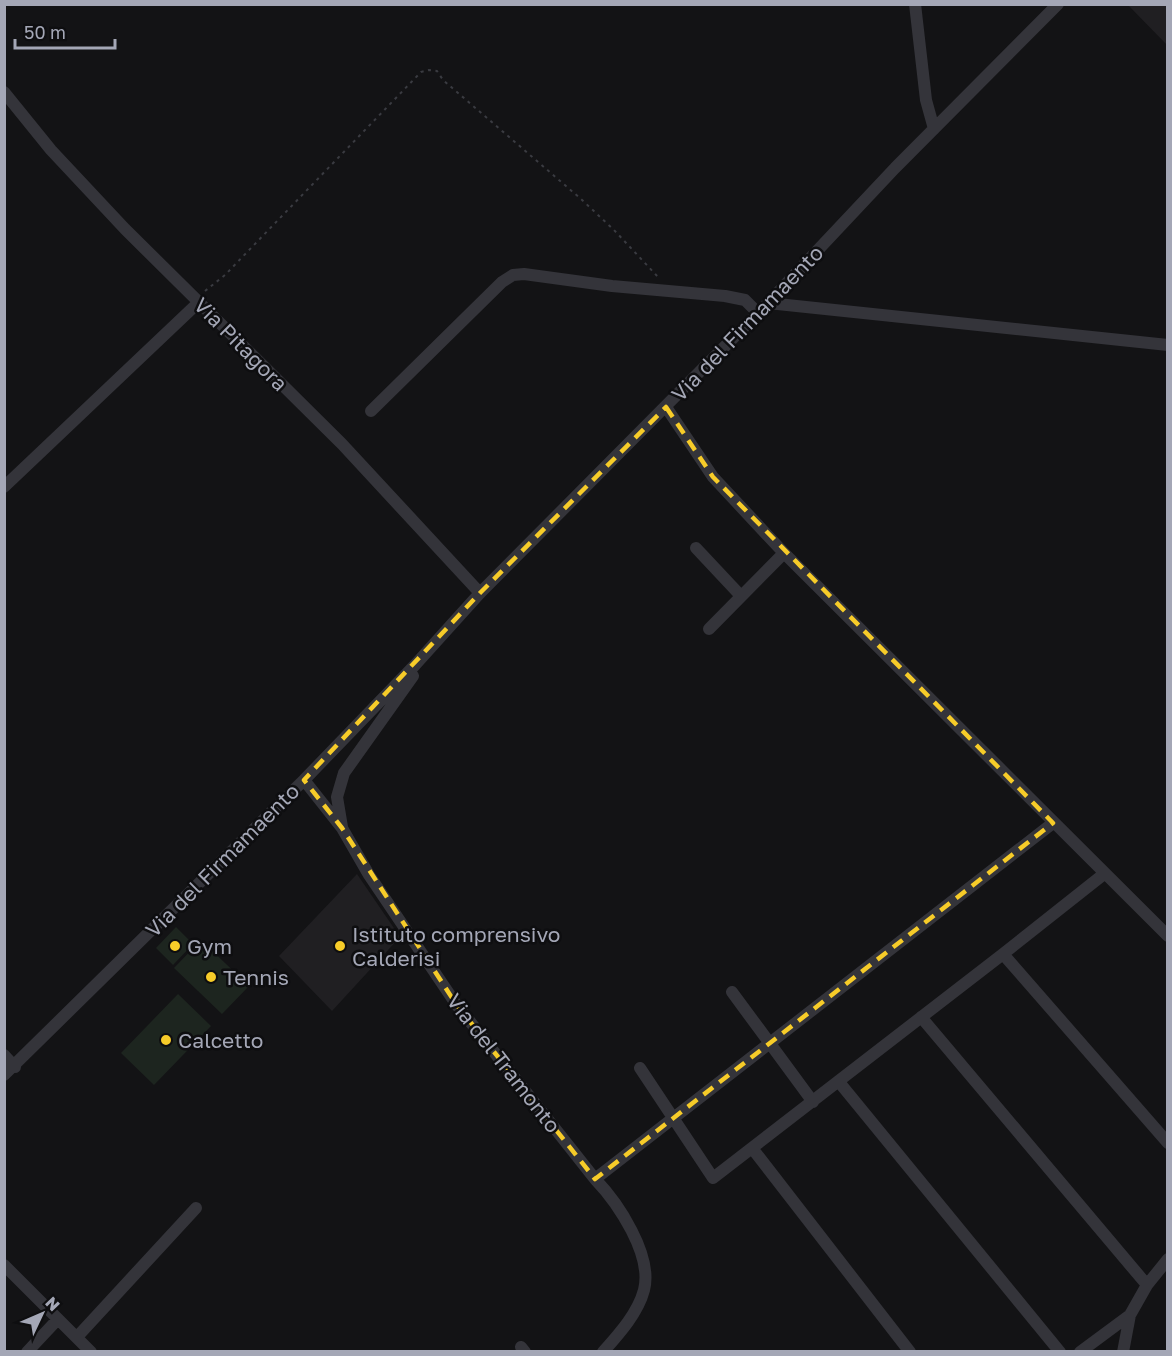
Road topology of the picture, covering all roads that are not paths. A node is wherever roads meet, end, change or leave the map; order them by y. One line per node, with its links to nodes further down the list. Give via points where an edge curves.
1 (915, 4): 4 (street, via 926,100)
2 (1058, 4): 4 (street, Via del Firmamaento)
3 (4, 92): 5 (street, Via Pitagora, via 58,158)
4 (934, 129): 6 (street, Via del Firmamaento)
5 (197, 301): 11 (street); 14 (street, Via Pitagora, via 342,444)
6 (768, 303): 7 (street, Via del Firmamaento); 8 (street)
7 (758, 313): 9 (street, Via del Firmamaento); 10 (street, via 745,300 725,296 513,275)
8 (1167, 345)
9 (666, 407): 13 (street, via 713,477); 14 (street, Via del Firmamaento)
10 (371, 411)
11 (4, 487)
12 (696, 548): 15 (street)
13 (784, 553): 15 (street); 19 (street)
14 (480, 593): 17 (street, Via del Firmamaento)
15 (741, 596): 16 (street)
16 (709, 629)
17 (437, 641): 18 (street, Via del Firmamaento); 20 (street, Via del Firmamaento, via 344,773 337,797)
18 (304, 780): 20 (street, Via del Tramonto); 28 (street, Via del Firmamaento)
19 (1053, 823): 21 (street); 26 (street)
20 (342, 828): 36 (street, Via del Tramonto, via 456,1004)
21 (1104, 874): 22 (street); 23 (street)
22 (1167, 936)
23 (1003, 954): 25 (street); 34 (street)
24 (732, 992): 26 (street)
25 (921, 1017): 31 (street); 40 (street)
26 (768, 1043): 32 (street); 33 (street)
27 (4, 1055): 28 (street)
28 (15, 1066): 30 (street, Via del Firmamaento)
29 (640, 1068): 33 (street)
30 (4, 1075)
31 (839, 1082): 32 (street); 48 (street)
32 (813, 1102): 35 (street)
33 (672, 1118): 35 (street, via 713,1178); 36 (street)
34 (1167, 1143)
35 (752, 1148): 47 (street)
36 (595, 1179): 46 (street, Via del Tramonto, via 611,1196 638,1244 645,1269 644,1290 633,1313)
37 (196, 1208): 43 (street)
38 (1167, 1259): 40 (street)
39 (4, 1265): 42 (street)
40 (1147, 1285): 41 (street)
41 (1130, 1315): 49 (street); 50 (street)
42 (58, 1319): 43 (street); 44 (street)
43 (77, 1337): 45 (street)
44 (27, 1352)
45 (91, 1352)
46 (603, 1352)
47 (910, 1352)
48 (1059, 1352)
49 (1080, 1352)
50 (1123, 1352)

